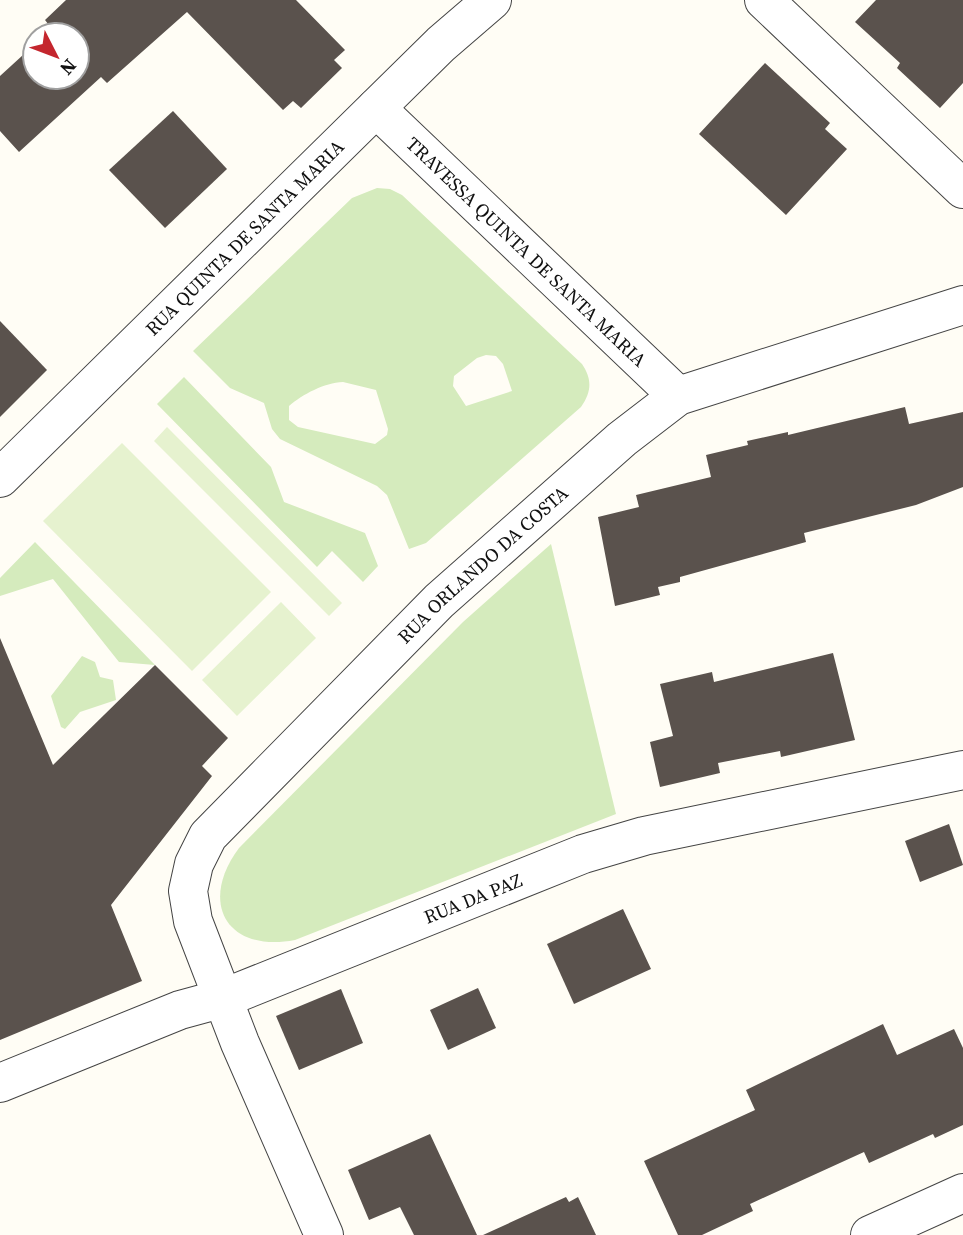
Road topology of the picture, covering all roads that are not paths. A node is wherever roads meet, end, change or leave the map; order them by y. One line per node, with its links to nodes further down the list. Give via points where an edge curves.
1 (492, 0): 3 (street, RUA QUINTA DE SANTA MARIA)
2 (764, 0): 4 (street)
3 (376, 108): 6 (street, TRAVESSA QUINTA DE SANTA MARIA); 7 (street, RUA QUINTA DE SANTA MARIA)
4 (963, 189)
5 (963, 305): 6 (street, RUA ORLANDO DA COSTA)
6 (678, 396): 9 (street, RUA ORLANDO DA COSTA, via 622,439 439,601 208,836 194,864 188,891 192,921)
7 (0, 478)
8 (963, 770): 9 (street, RUA DA PAZ, via 644,836 583,854)
9 (224, 998): 10 (street, RUA DA PAZ, via 180,1010); 12 (street, RUA ORLANDO DA COSTA)
10 (0, 1083)
11 (963, 1193): 13 (street)
12 (324, 1235)
13 (870, 1235)

